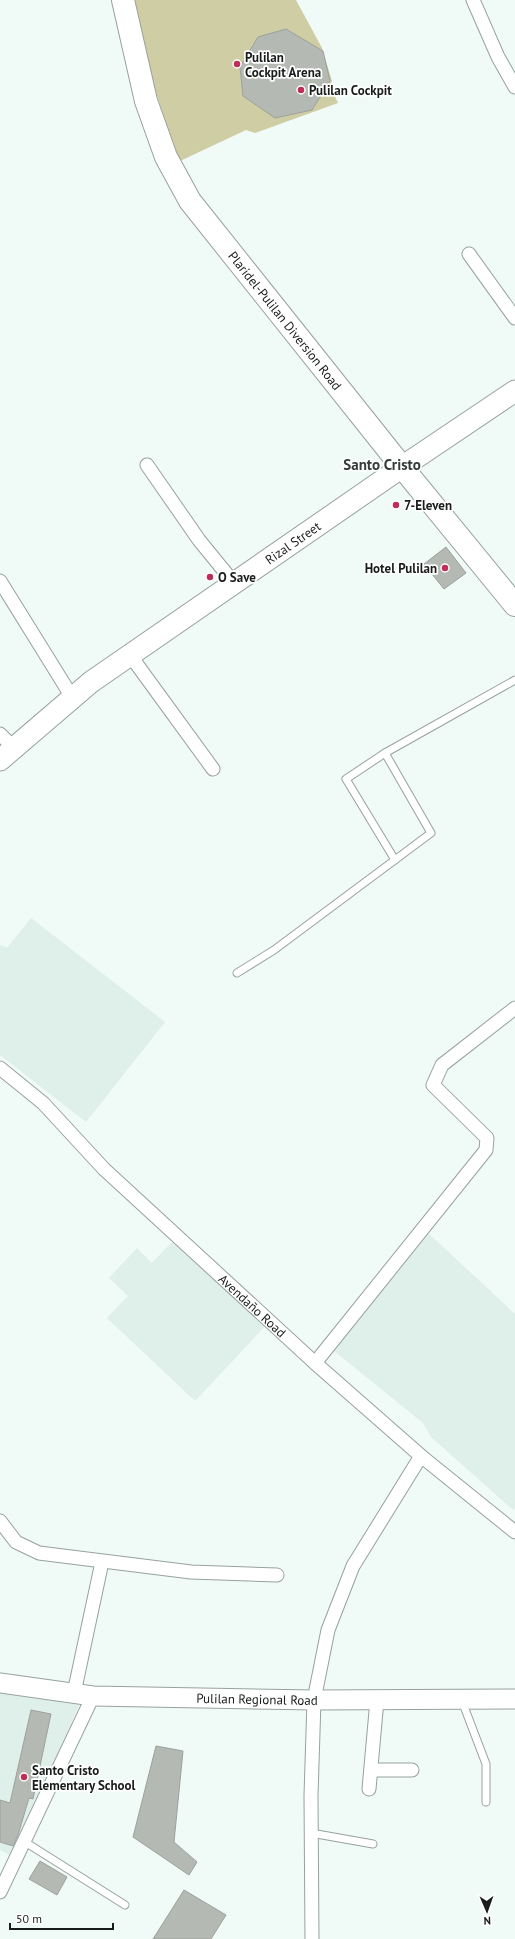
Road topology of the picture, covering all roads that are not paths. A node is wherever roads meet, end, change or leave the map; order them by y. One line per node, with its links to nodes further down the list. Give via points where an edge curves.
1 (123, 0): 8 (highway, Plaridel-Pulilan Diversion Road, via 146,101 166,156 190,201)
2 (473, 0): 3 (street, via 498,57)
3 (515, 87)
4 (469, 254): 5 (street)
5 (515, 318)
6 (515, 391): 8 (main road, Rizal Street)
7 (146, 465): 10 (street, via 199,540)
8 (402, 467): 10 (main road, Rizal Street); 11 (highway, Plaridel-Pulilan Diversion Road)
9 (0, 581): 14 (street)
10 (234, 583): 12 (main road, Rizal Street)
11 (515, 605)
12 (130, 655): 14 (main road, Rizal Street); 17 (street)
13 (515, 680): 16 (lane)
14 (72, 697): 15 (main road, Rizal Street)
15 (4, 747)
16 (386, 753): 18 (lane, via 431,833); 18 (lane, via 346,779)
17 (213, 769)
18 (395, 860): 19 (lane, via 274,950)
19 (237, 973)
20 (515, 1008): 22 (street, via 442,1065 433,1085 487,1138 486,1150)
21 (0, 1068): 22 (street, Avendaño Road, via 44,1103 104,1169)
22 (315, 1363): 23 (street, Avendaño Road)
23 (421, 1456): 25 (street, Avendaño Road); 33 (street, via 353,1566 328,1630)
24 (0, 1521): 26 (street, via 16,1542 39,1553)
25 (515, 1532)
26 (102, 1562): 27 (street, via 191,1572); 29 (street)
27 (277, 1575)
28 (0, 1682): 29 (main road, Pulilan Regional Road)
29 (74, 1693): 30 (main road, Pulilan Regional Road)
30 (93, 1696): 33 (main road, Pulilan Regional Road); 40 (street)
31 (461, 1699): 32 (main road, Pulilan Regional Road); 34 (main road, Pulilan Regional Road); 38 (lane, via 486,1764)
32 (515, 1699)
33 (314, 1700): 34 (main road, Pulilan Regional Road); 39 (street)
34 (377, 1700): 35 (street)
35 (371, 1770): 36 (street); 37 (street)
36 (412, 1770)
37 (368, 1789)
38 (486, 1802)
39 (311, 1832): 41 (lane); 44 (street)
40 (25, 1842): 42 (street); 43 (lane)
41 (373, 1844)
42 (0, 1892)
43 (125, 1905)
44 (312, 1939)

